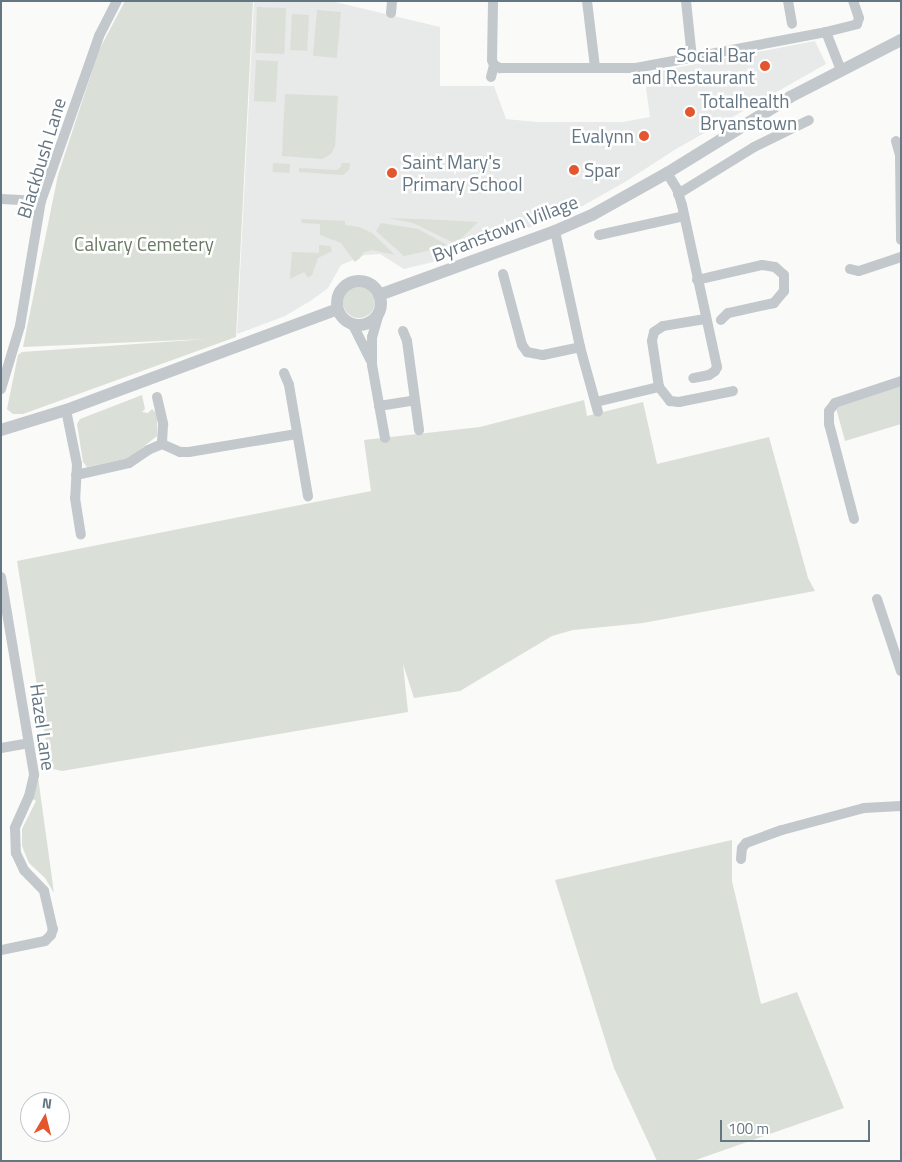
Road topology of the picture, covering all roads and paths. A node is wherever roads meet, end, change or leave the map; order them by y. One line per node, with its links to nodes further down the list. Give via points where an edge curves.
1 (117, 1): 22 (street, Blackbush Lane, via 99,36)
2 (392, 1): 8 (street)
3 (492, 1): 13 (street)
4 (587, 1): 14 (street)
5 (686, 1): 12 (street)
6 (788, 1): 9 (street)
7 (854, 1): 10 (street, via 859,18 857,24)
8 (391, 13)
9 (792, 24)
10 (826, 32): 12 (street); 15 (street)
11 (901, 40): 15 (street, Byranstown Village)
12 (692, 58): 14 (street, via 636,68)
13 (494, 65): 14 (street, via 500,68); 16 (street)
14 (595, 67)
15 (841, 70): 19 (street, Byranstown Village, via 790,97)
16 (491, 77)
17 (810, 120): 20 (street, via 754,147)
18 (896, 141): 26 (street, via 900,155)
19 (667, 173): 20 (street); 24 (street, Byranstown Village, via 592,215)
20 (678, 194): 23 (street)
21 (1, 199): 22 (street)
22 (41, 201): 44 (street, Blackbush Lane, via 20,326)
23 (684, 216): 25 (street); 30 (street)
24 (555, 231): 31 (street, Byranstown Village); 38 (street)
25 (599, 235)
26 (901, 240)
27 (901, 257): 28 (street, via 858,271)
28 (850, 269)
29 (504, 274): 38 (street, via 522,345 527,352 543,355)
30 (697, 280): 34 (street); 35 (street, via 762,266 776,267 784,275 784,291 774,303 728,313)
31 (379, 295): 32 (street, via 365,282 352,282 338,296); 33 (street)
32 (337, 309): 36 (street, via 343,319); 49 (street)
33 (379, 313): 36 (street, via 368,323); 39 (street, via 372,337)
34 (705, 319): 41 (street, via 717,367 709,375); 43 (street, via 663,326 654,332 652,341)
35 (721, 320)
36 (353, 325): 39 (street)
37 (403, 330): 47 (street)
38 (580, 346): 43 (street, via 597,407)
39 (372, 364): 48 (street)
40 (284, 373): 52 (street)
41 (693, 378)
42 (901, 382): 57 (street, via 835,403 828,411)
43 (659, 387): 45 (street, via 670,400 679,402)
44 (1, 390)
45 (733, 391)
46 (157, 397): 54 (street)
47 (415, 400): 48 (street); 51 (street)
48 (379, 406): 53 (street)
49 (66, 410): 50 (street); 55 (street)
50 (1, 430)
51 (419, 430)
52 (297, 434): 54 (street, via 188,452); 56 (street)
53 (385, 438)
54 (162, 444): 55 (street, via 129,463)
55 (76, 475): 58 (street, via 75,498)
56 (308, 496)
57 (854, 520)
58 (81, 535)
59 (1, 577): 61 (street, Hazel Lane)
60 (878, 599): 62 (street)
61 (6, 643): 63 (street, Hazel Lane)
62 (901, 671)
63 (28, 743): 64 (street); 67 (street, Hazel Lane, via 34,774 15,828 15,846 19,863 44,891 52,929 45,941)
64 (1, 748)
65 (901, 806): 66 (street, via 864,808 782,830 746,843)
66 (741, 859)
67 (1, 950)

